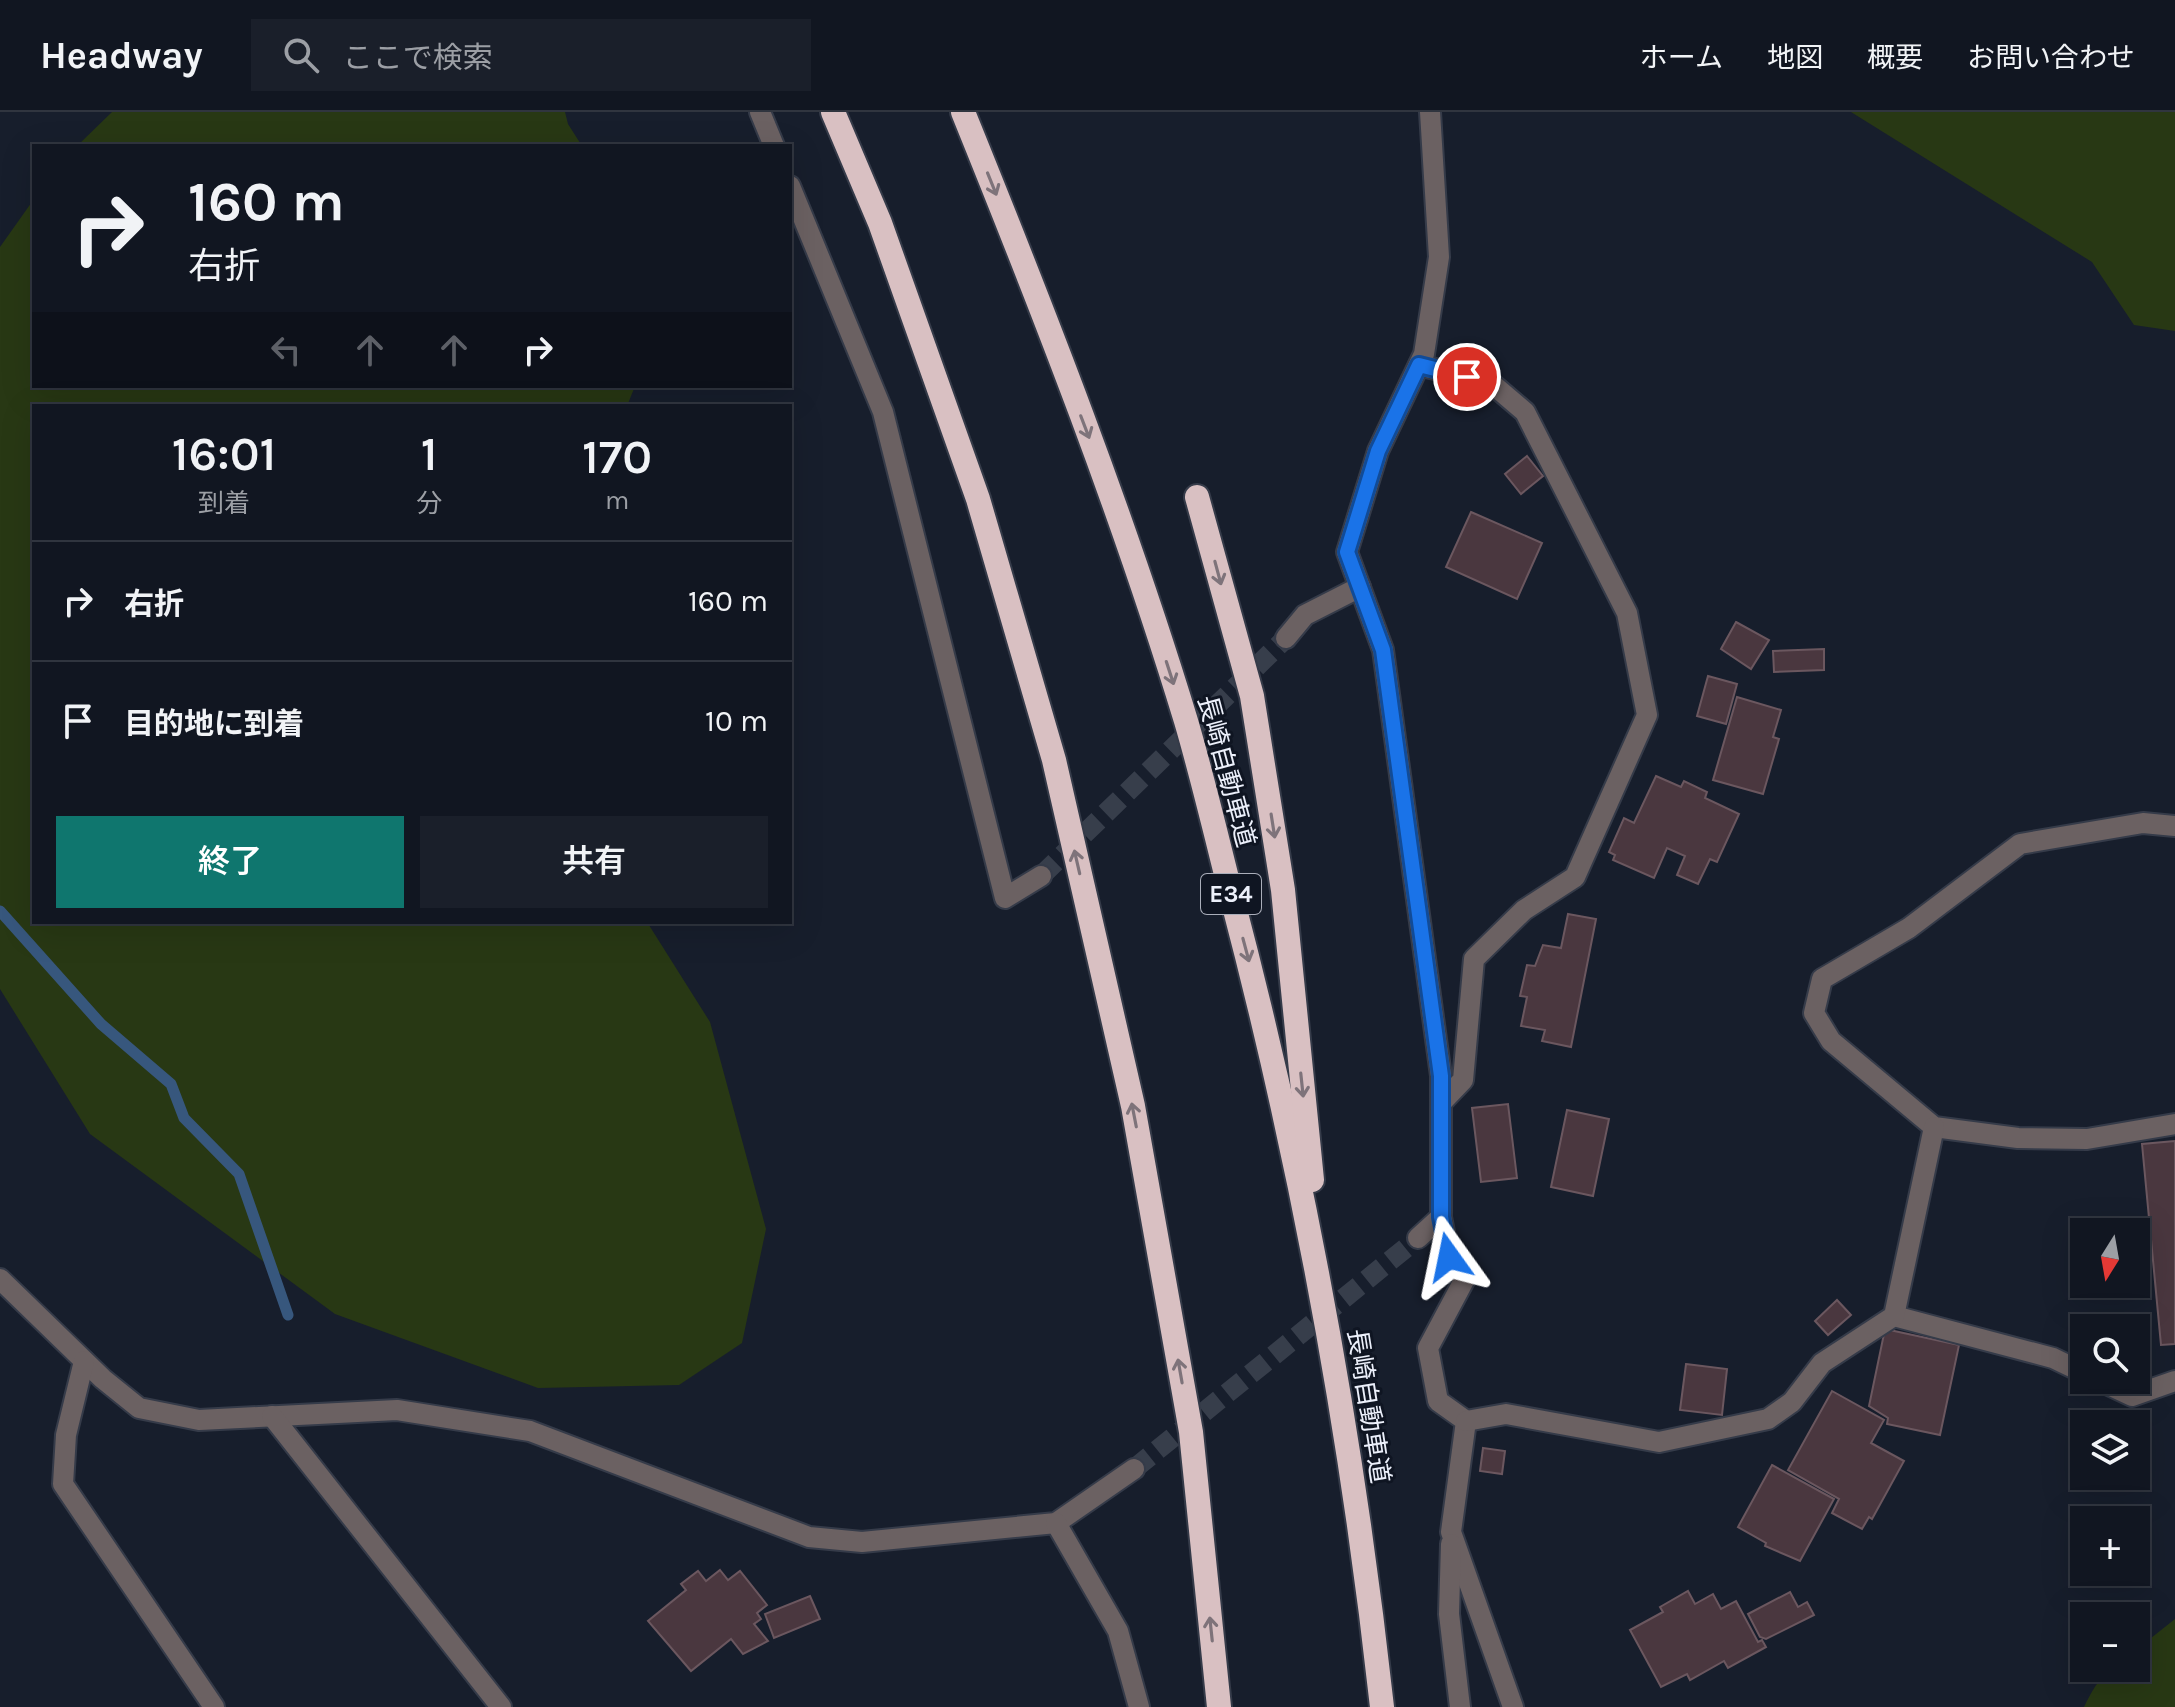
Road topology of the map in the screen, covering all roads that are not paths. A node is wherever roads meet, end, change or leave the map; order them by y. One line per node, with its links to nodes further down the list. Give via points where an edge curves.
1 (760, 112): 5 (street)
2 (833, 112): 33 (highway, one-way to 2, via 1191,1432 1133,1106 1054,760 978,499 880,223)
3 (963, 112): 19 (highway, 長崎自動車道 / E34, one-way to 19, via 1112,497 1186,723 1265,1024)
4 (1430, 112): 7 (street, via 1439,257)
5 (773, 144)
6 (792, 191): 12 (street, via 883,412 1005,898)
7 (1419, 365): 9 (street, via 1378,451 1347,552); 13 (street, via 1491,383 1525,412 1627,613 1647,715 1575,877 1524,910 1474,959 1463,1080)
8 (1197, 497): 19 (highway, one-way to 19, via 1252,696 1283,890)
9 (1360, 587): 10 (street, via 1305,615); 13 (street, via 1383,650)
10 (1286, 638)
11 (2175, 826): 15 (street, via 2143,823 2020,844 1909,928 1822,979 1814,1013 1831,1041)
12 (1041, 876)
13 (1441, 1103): 16 (street)
14 (2175, 1124): 15 (street, via 2087,1139 2018,1138)
15 (1934, 1127): 20 (street)
16 (1441, 1217): 17 (street); 26 (street, via 1449,1257 1469,1271 1428,1348 1438,1401)
17 (1418, 1238)
18 (0, 1279): 21 (street)
19 (1324, 1305): 34 (highway, 長崎自動車道 / E34, via 1367,1571)
20 (1894, 1316): 22 (street); 26 (street, via 1822,1363 1792,1402 1768,1419 1659,1442 1506,1414)
21 (84, 1361): 25 (street, via 139,1408 199,1420); 30 (street, via 66,1435 63,1484)
22 (2070, 1366)
23 (2175, 1381): 24 (street)
24 (2150, 1390)
25 (272, 1416): 28 (street, via 397,1410 530,1431 809,1537 862,1542); 31 (street)
26 (1466, 1421): 29 (street)
27 (1134, 1469): 28 (street)
28 (1056, 1523): 32 (street, via 1118,1631)
29 (1451, 1532): 35 (street, via 1449,1614); 36 (street)
30 (214, 1707)
31 (501, 1707)
32 (1139, 1707)
33 (1219, 1707)
34 (1382, 1707)
35 (1460, 1707)
36 (1513, 1707)

